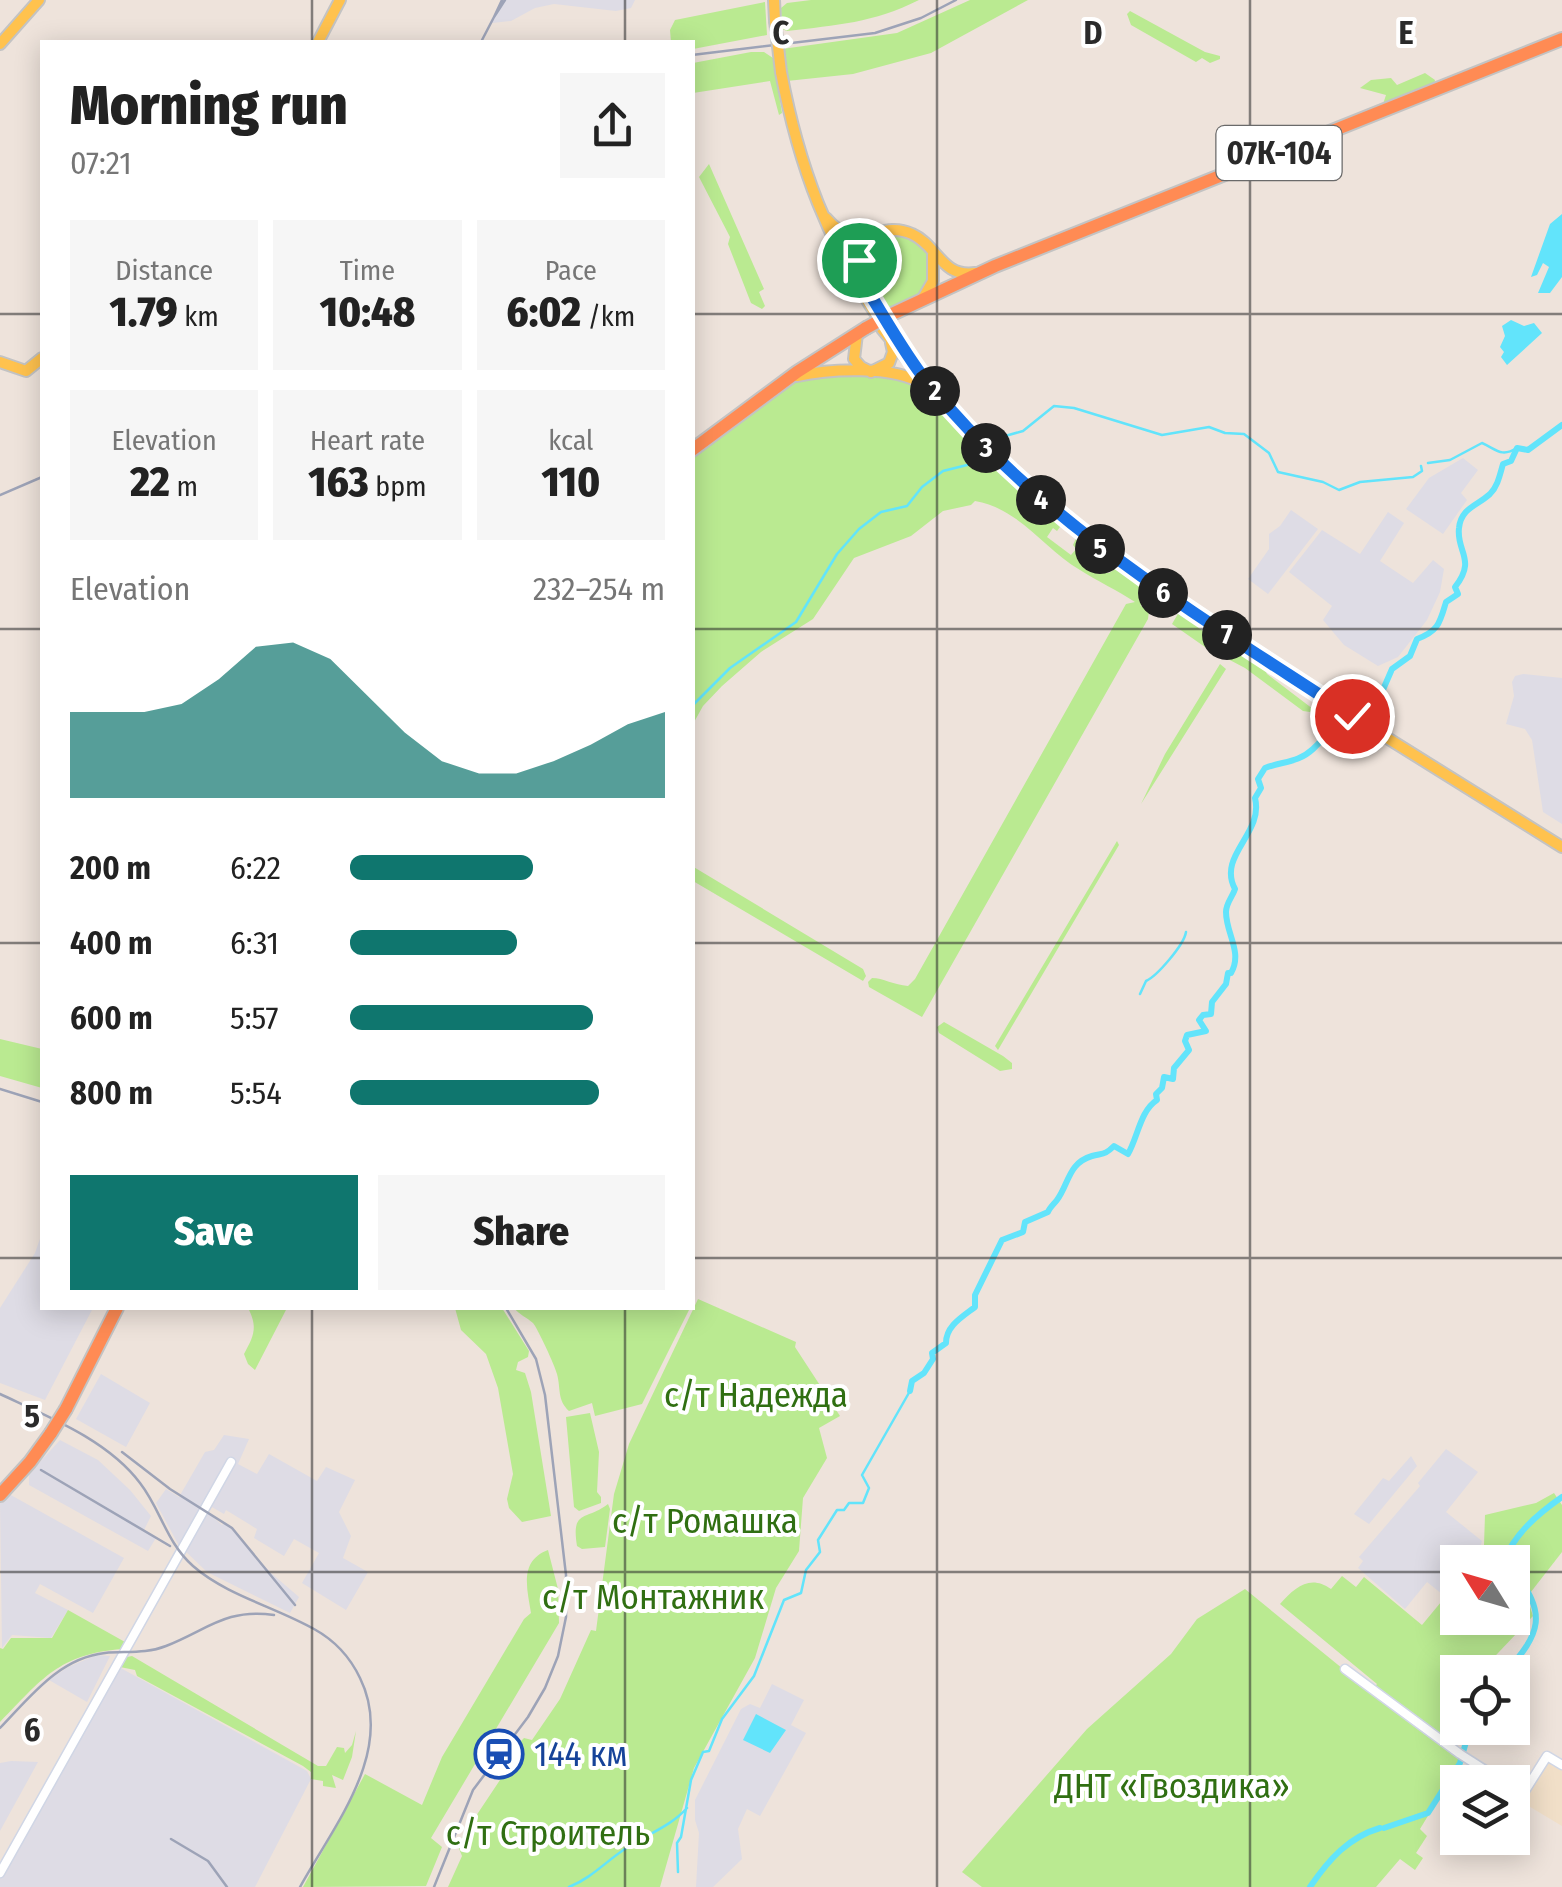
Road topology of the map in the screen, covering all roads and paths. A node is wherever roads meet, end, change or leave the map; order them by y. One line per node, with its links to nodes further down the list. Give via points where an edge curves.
1 (39, 0): 6 (main road)
2 (340, 0): 5 (main road)
3 (774, 0): 7 (main road, bridge)
4 (1562, 39): 11 (highway, 07К-104)
5 (319, 40)
6 (0, 44)
7 (781, 72): 8 (main road); 13 (main road, via 812,200)
8 (800, 156): 9 (main road, via 836,230 861,238); 18 (main road, via 847,270)
9 (887, 231): 10 (main road, via 910,233); 18 (main road, via 862,252 860,275)
10 (930, 250): 11 (main road, via 960,273); 12 (main road, via 934,274)
11 (995, 266): 12 (highway, 07К-104)
12 (921, 302): 13 (highway, 07К-104)
13 (873, 328): 16 (main road, via 853,352); 16 (main road, via 892,343 892,356); 17 (highway, 07К-104); 19 (main road)
14 (40, 360): 15 (main road, via 26,372)
15 (0, 362)
16 (871, 372): 17 (main road); 19 (main road, via 916,380)
17 (799, 374): 21 (highway, 07К-104)
18 (924, 379): 20 (main road)
19 (956, 418): 20 (main road)
20 (979, 441): 22 (main road, via 1117,562)
21 (695, 448)
22 (1562, 847)
23 (117, 1310): 25 (highway, bridge, via 52,1433)
24 (231, 1462): 30 (street)
25 (0, 1495)
26 (1344, 1669): 27 (street)
27 (1477, 1765)
28 (1562, 1765): 29 (street, via 1546,1756)
29 (1530, 1782)
30 (0, 1873)

